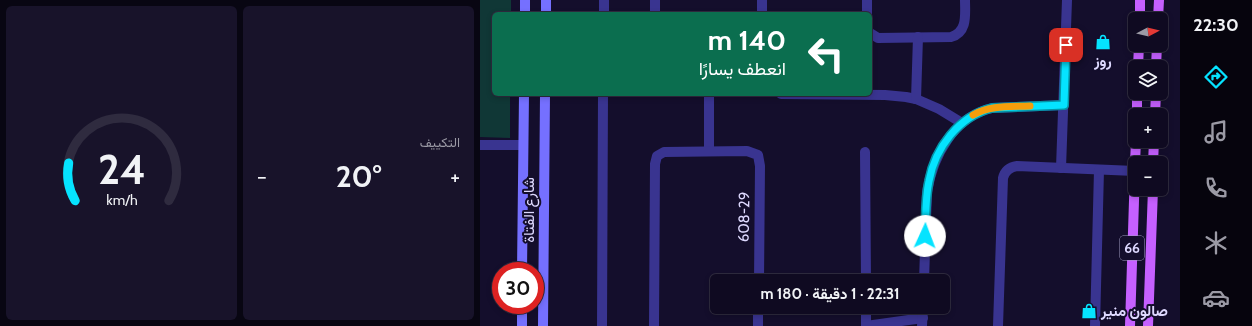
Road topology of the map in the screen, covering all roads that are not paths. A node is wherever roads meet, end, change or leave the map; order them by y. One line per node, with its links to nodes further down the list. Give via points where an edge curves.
1 (525, 0): 11 (street)
2 (546, 0): 12 (street)
3 (604, 0): 13 (street)
4 (655, 0): 14 (street)
5 (762, 0): 15 (street)
6 (867, 0): 16 (street)
7 (965, 0): 20 (street, via 964,22 959,33 951,37)
8 (1067, 0): 27 (street)
9 (1140, 0): 17 (main road)
10 (1158, 0): 18 (main road)
11 (525, 12)
12 (546, 12)
13 (604, 12)
14 (655, 12)
15 (762, 12)
16 (867, 12)
17 (1140, 12)
18 (1158, 12)
19 (872, 34): 20 (street, via 878,38)
20 (918, 37): 26 (street)
21 (872, 95): 26 (street, via 896,95)
22 (524, 96): 29 (street, شارع الفتاة)
23 (545, 96): 48 (street, شارع الفتاة)
24 (603, 96): 49 (street)
25 (709, 96): 31 (street)
26 (916, 99): 28 (street)
27 (1064, 105): 28 (street, via 992,108 976,113); 33 (street)
28 (962, 123): 41 (street, via 938,154 929,179)
29 (523, 145): 30 (street); 38 (street, شارع الفتاة)
30 (480, 146)
31 (709, 151): 39 (street, 608-29, via 747,151 758,155); 50 (street, via 664,152 657,156)
32 (865, 152): 40 (street)
33 (1061, 168): 34 (street); 53 (street, via 1013,167 1004,174)
34 (1099, 170): 35 (street); 54 (street)
35 (1128, 170)
36 (1134, 196): 46 (main road, 66)
37 (1152, 196): 55 (main road, 66)
38 (522, 262)
39 (759, 274)
40 (866, 274)
41 (924, 274)
42 (522, 314): 47 (street)
43 (758, 314): 51 (street)
44 (866, 314): 52 (street)
45 (922, 322): 52 (street)
46 (1129, 324)
47 (522, 326)
48 (543, 326)
49 (602, 326)
50 (654, 326)
51 (758, 326)
52 (866, 326)
53 (998, 326)
54 (1095, 326)
55 (1148, 326)

